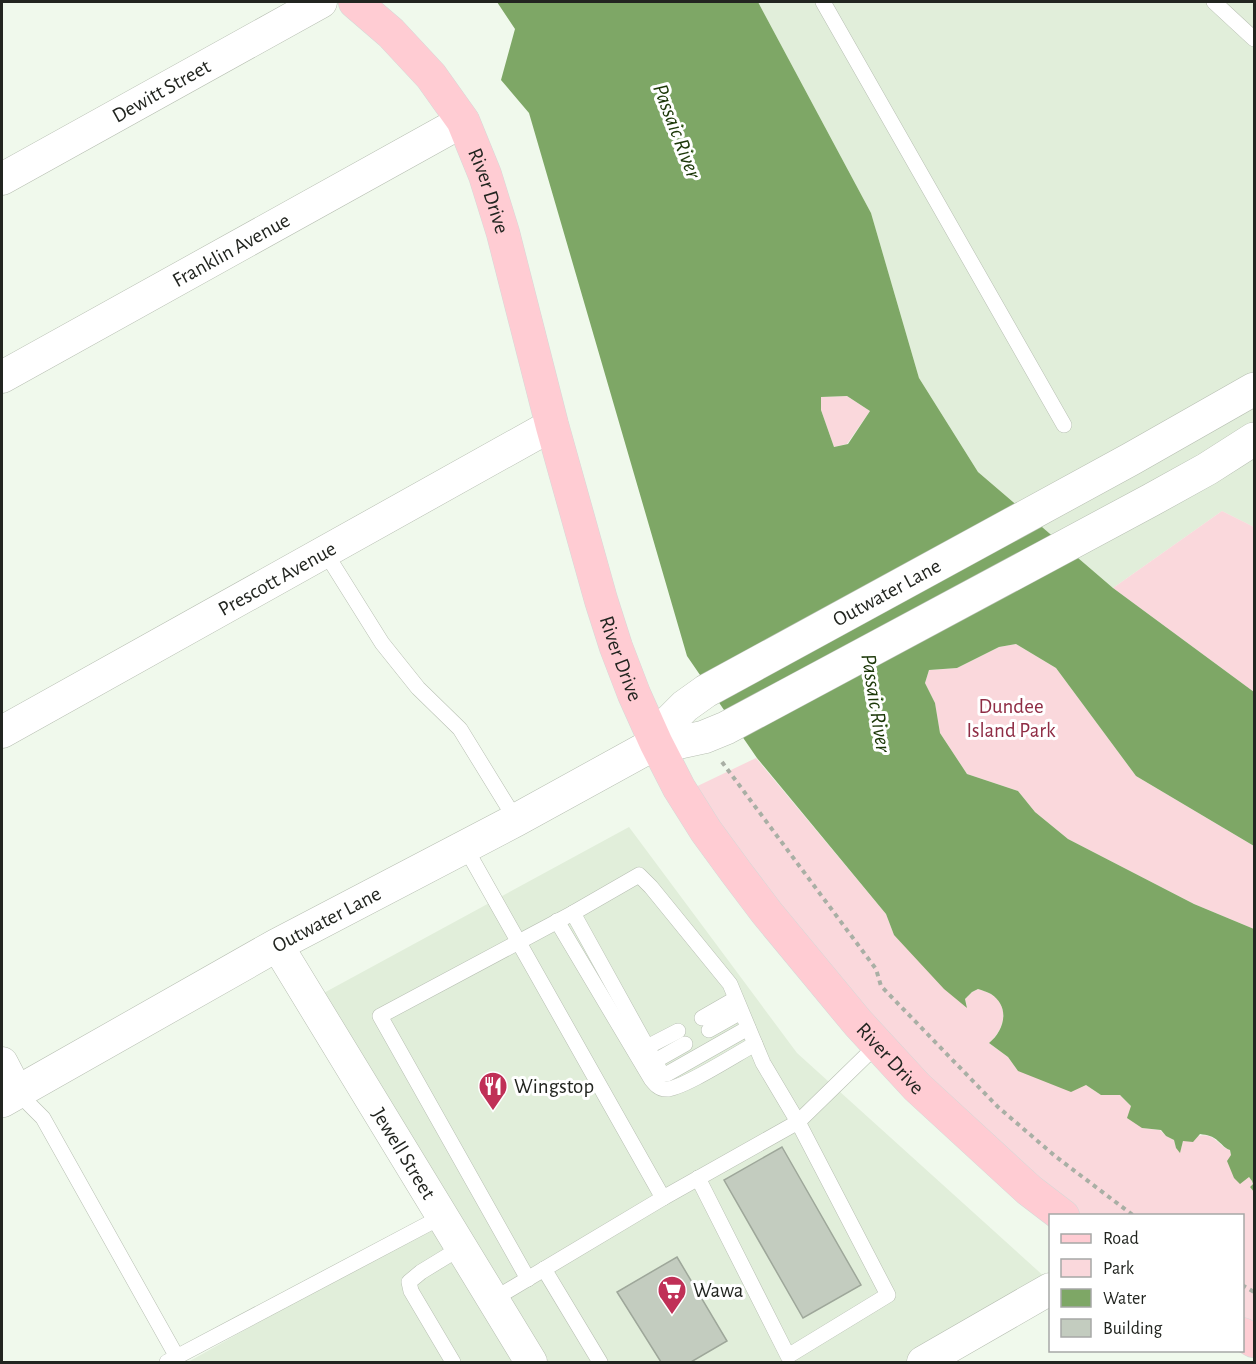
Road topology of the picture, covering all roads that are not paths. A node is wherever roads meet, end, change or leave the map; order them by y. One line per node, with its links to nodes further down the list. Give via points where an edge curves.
1 (321, 2): 7 (street, Dewitt Street)
2 (355, 2): 6 (main road, River Drive, via 392,33 431,76)
3 (823, 2): 11 (lane)
4 (1214, 2): 5 (lane)
5 (1254, 39)
6 (463, 121): 8 (street, Franklin Avenue); 10 (main road, River Drive, via 503,233)
7 (2, 179)
8 (2, 377)
9 (1254, 390): 15 (street, Outwater Lane, via 706,691 669,722)
10 (552, 425): 13 (street, Prescott Avenue); 15 (main road, River Drive, via 616,647)
11 (1064, 425)
12 (1254, 439): 15 (street, Outwater Lane, via 1207,469 715,733 681,742)
13 (324, 552): 14 (street, Prescott Avenue); 16 (lane, via 382,643 418,688 460,729)
14 (2, 732)
15 (656, 743): 16 (street, Outwater Lane); 27 (main road, River Drive, via 679,788 736,872)
16 (516, 820): 17 (street, Outwater Lane)
17 (465, 846): 20 (lane); 21 (street, Outwater Lane)
18 (573, 913): 19 (lane); 22 (lane, via 639,875 730,984); 28 (lane)
19 (557, 921): 20 (lane); 26 (lane, via 651,1079 663,1090 685,1083)
20 (519, 941): 33 (lane); 38 (lane, via 381,1016)
21 (278, 945): 30 (street, Outwater Lane); 35 (street, Jewell Street)
22 (738, 1006): 23 (lane); 24 (lane)
23 (705, 1024)
24 (748, 1028): 26 (lane); 28 (lane, via 667,1074 662,1074)
25 (682, 1037): 28 (lane)
26 (755, 1044): 31 (lane)
27 (877, 1045): 31 (lane); 34 (main road, River Drive, via 925,1095 1029,1190)
28 (651, 1054)
29 (2, 1063): 30 (street)
30 (9, 1096): 41 (lane, via 43,1118 164,1332)
31 (798, 1122): 32 (lane); 42 (lane, via 888,1295)
32 (698, 1178): 33 (lane); 42 (lane)
33 (663, 1198): 37 (lane)
34 (1062, 1214)
35 (443, 1216): 36 (street, Jewell Street); 41 (lane)
36 (462, 1247): 40 (street, Jewell Street); 43 (lane, via 409,1282)
37 (544, 1269): 38 (lane); 45 (lane)
38 (528, 1279): 40 (lane)
39 (1049, 1290): 46 (street)
40 (494, 1299): 44 (street, Jewell Street)
41 (172, 1360)
42 (785, 1360)
43 (453, 1362)
44 (531, 1362)
45 (600, 1362)
46 (923, 1362)

